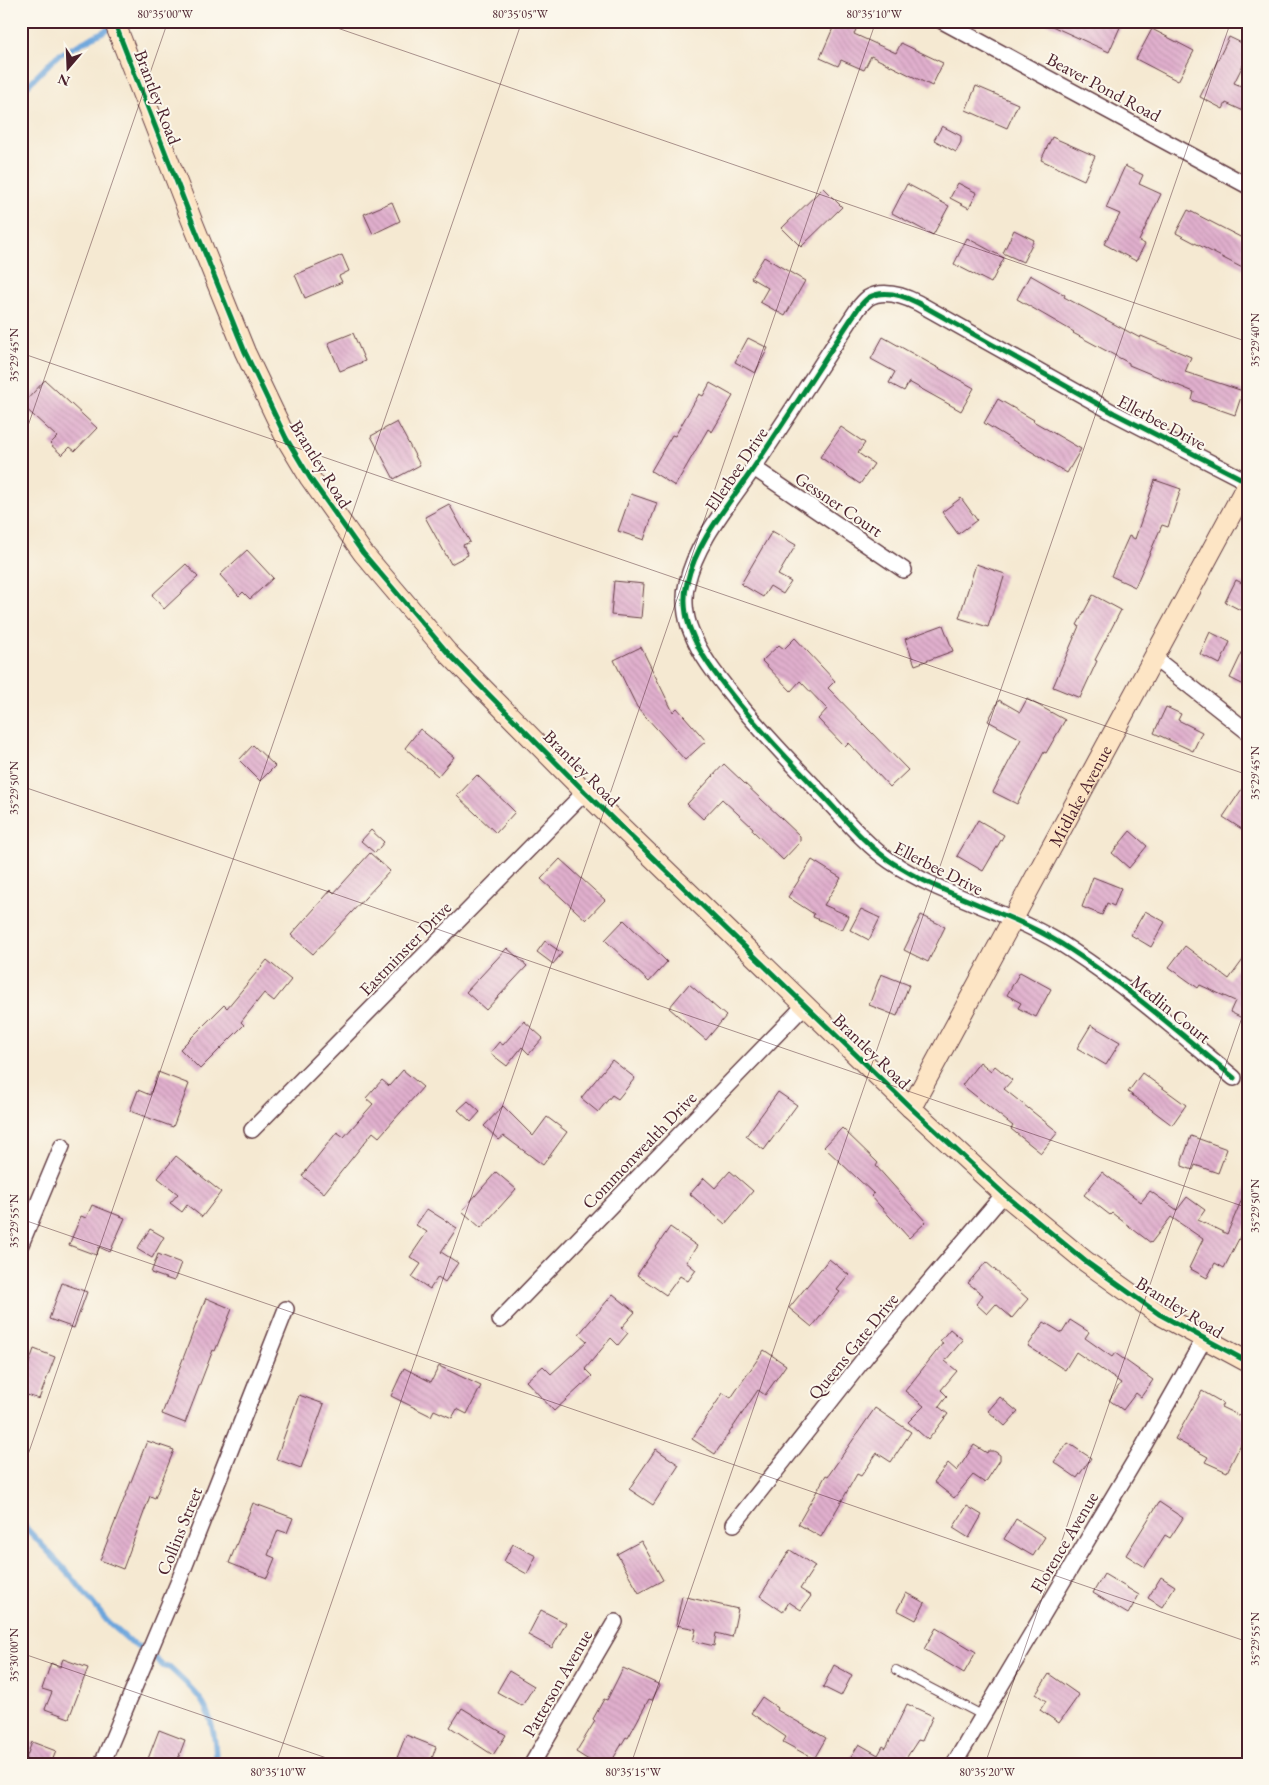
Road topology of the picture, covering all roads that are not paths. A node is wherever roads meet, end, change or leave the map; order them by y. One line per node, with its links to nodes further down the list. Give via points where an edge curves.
1 (114, 21): 9 (street, Brantley Road, via 245,352 286,438 310,478 363,553 447,652)
2 (942, 21): 3 (street, Beaver Pond Road)
3 (1248, 186)
4 (754, 468): 5 (street, Ellerbee Drive, via 857,310 868,298 880,294 902,296 918,303); 6 (street, Gessner Court); 10 (street, Ellerbee Drive, via 702,544 686,584 689,625 710,668 761,731 888,860)
5 (1248, 483): 7 (street, Midlake Avenue)
6 (904, 570)
7 (1153, 656): 8 (street); 10 (street, Midlake Avenue)
8 (1248, 732)
9 (585, 792): 11 (street, Brantley Road); 14 (street, Eastminster Drive)
10 (1012, 919): 12 (street, Medlin Court, via 1046,934 1079,955); 13 (street, Midlake Avenue)
11 (805, 1005): 13 (street, Brantley Road); 19 (street, Commonwealth Drive)
12 (1234, 1078)
13 (911, 1108): 16 (street, Brantley Road)
14 (252, 1130)
15 (62, 1146): 17 (street)
16 (1004, 1194): 20 (street, Brantley Road, via 1085,1261 1159,1314); 22 (street, Queens Gate Drive, via 867,1355)
17 (21, 1244)
18 (286, 1310): 26 (street, Collins Street)
19 (500, 1320)
20 (1204, 1339): 21 (street, Brantley Road); 25 (street, Florence Avenue)
21 (1248, 1362)
22 (734, 1524)
23 (615, 1622): 27 (street, Patterson Avenue)
24 (896, 1670): 25 (lane)
25 (982, 1714): 28 (street, Florence Avenue)
26 (102, 1764)
27 (532, 1764)
28 (954, 1764)

